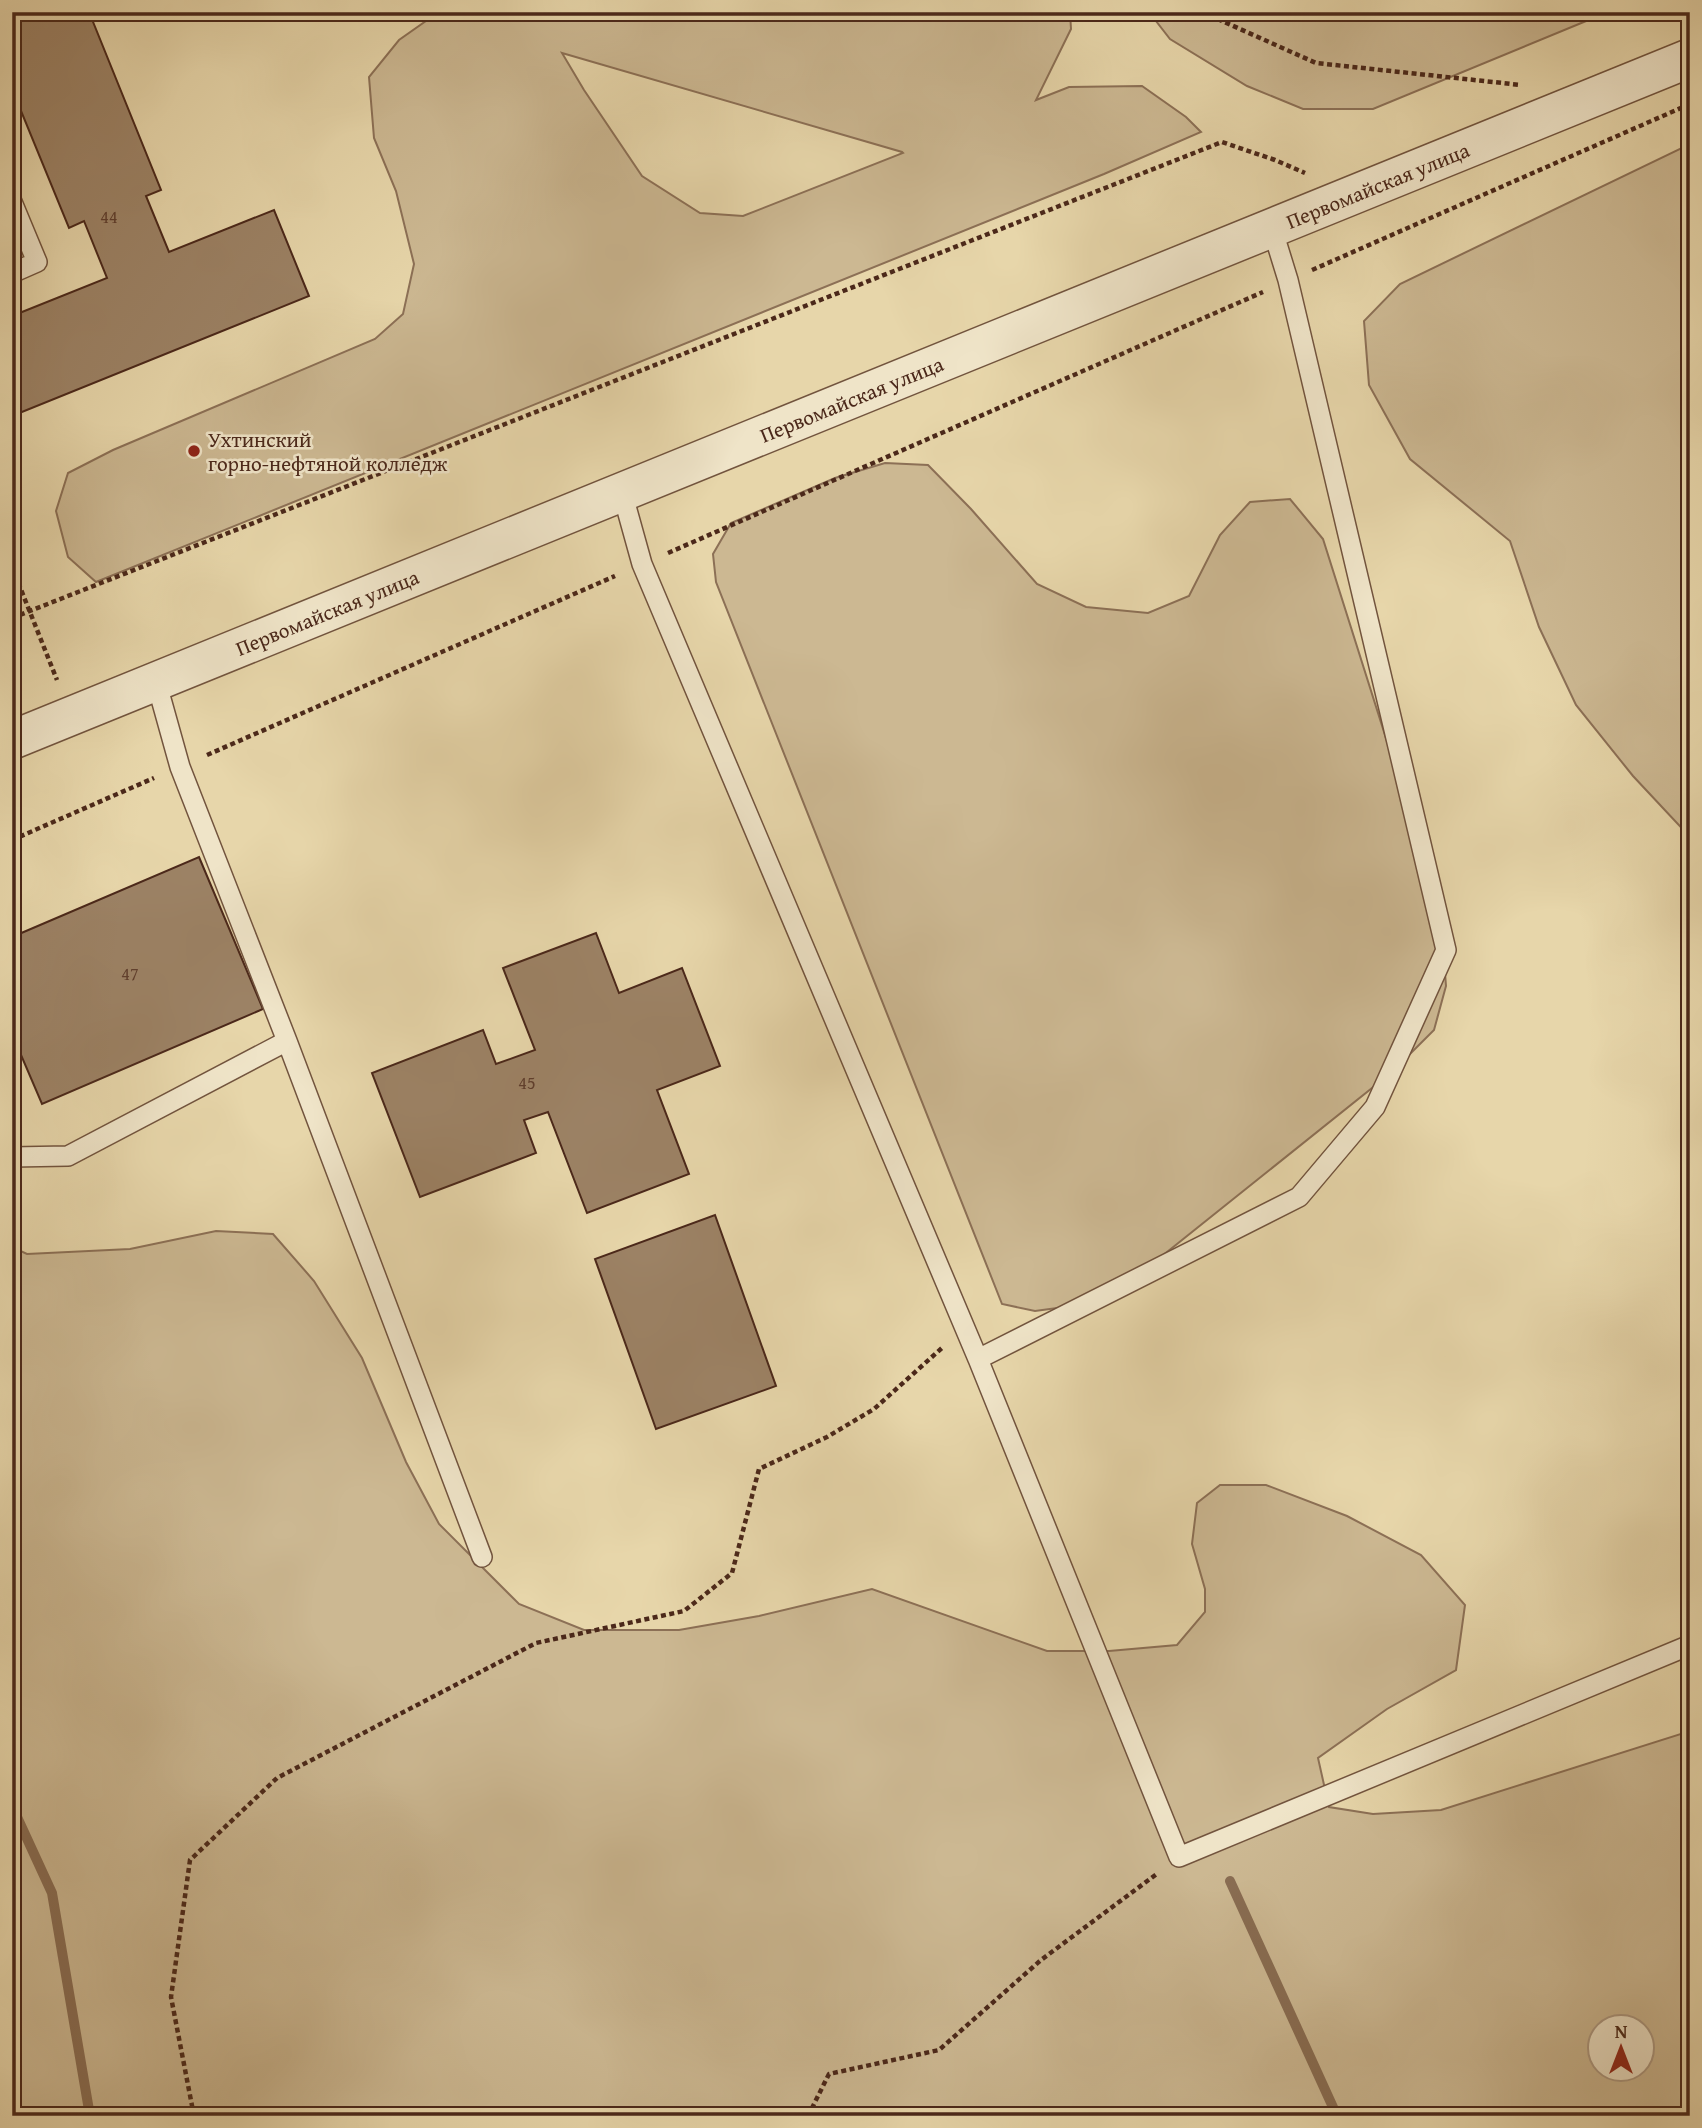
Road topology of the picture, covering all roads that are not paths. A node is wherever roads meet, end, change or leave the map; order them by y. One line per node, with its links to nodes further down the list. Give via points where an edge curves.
1 (1690, 58): 3 (street, Первомайская улица)
2 (12, 202): 4 (lane, via 37,262)
3 (1272, 228): 5 (street, Первомайская улица); 10 (lane, via 1446,950 1375,1107 1299,1197)
4 (12, 272)
5 (622, 492): 6 (street, Первомайская улица); 10 (lane, via 642,564)
6 (156, 681): 7 (street, Первомайская улица); 8 (lane, via 180,767)
7 (12, 740)
8 (287, 1041): 9 (lane, via 68,1156); 11 (lane)
9 (12, 1157)
10 (978, 1359): 12 (lane, via 1179,1857)
11 (482, 1557)
12 (1690, 1645)

